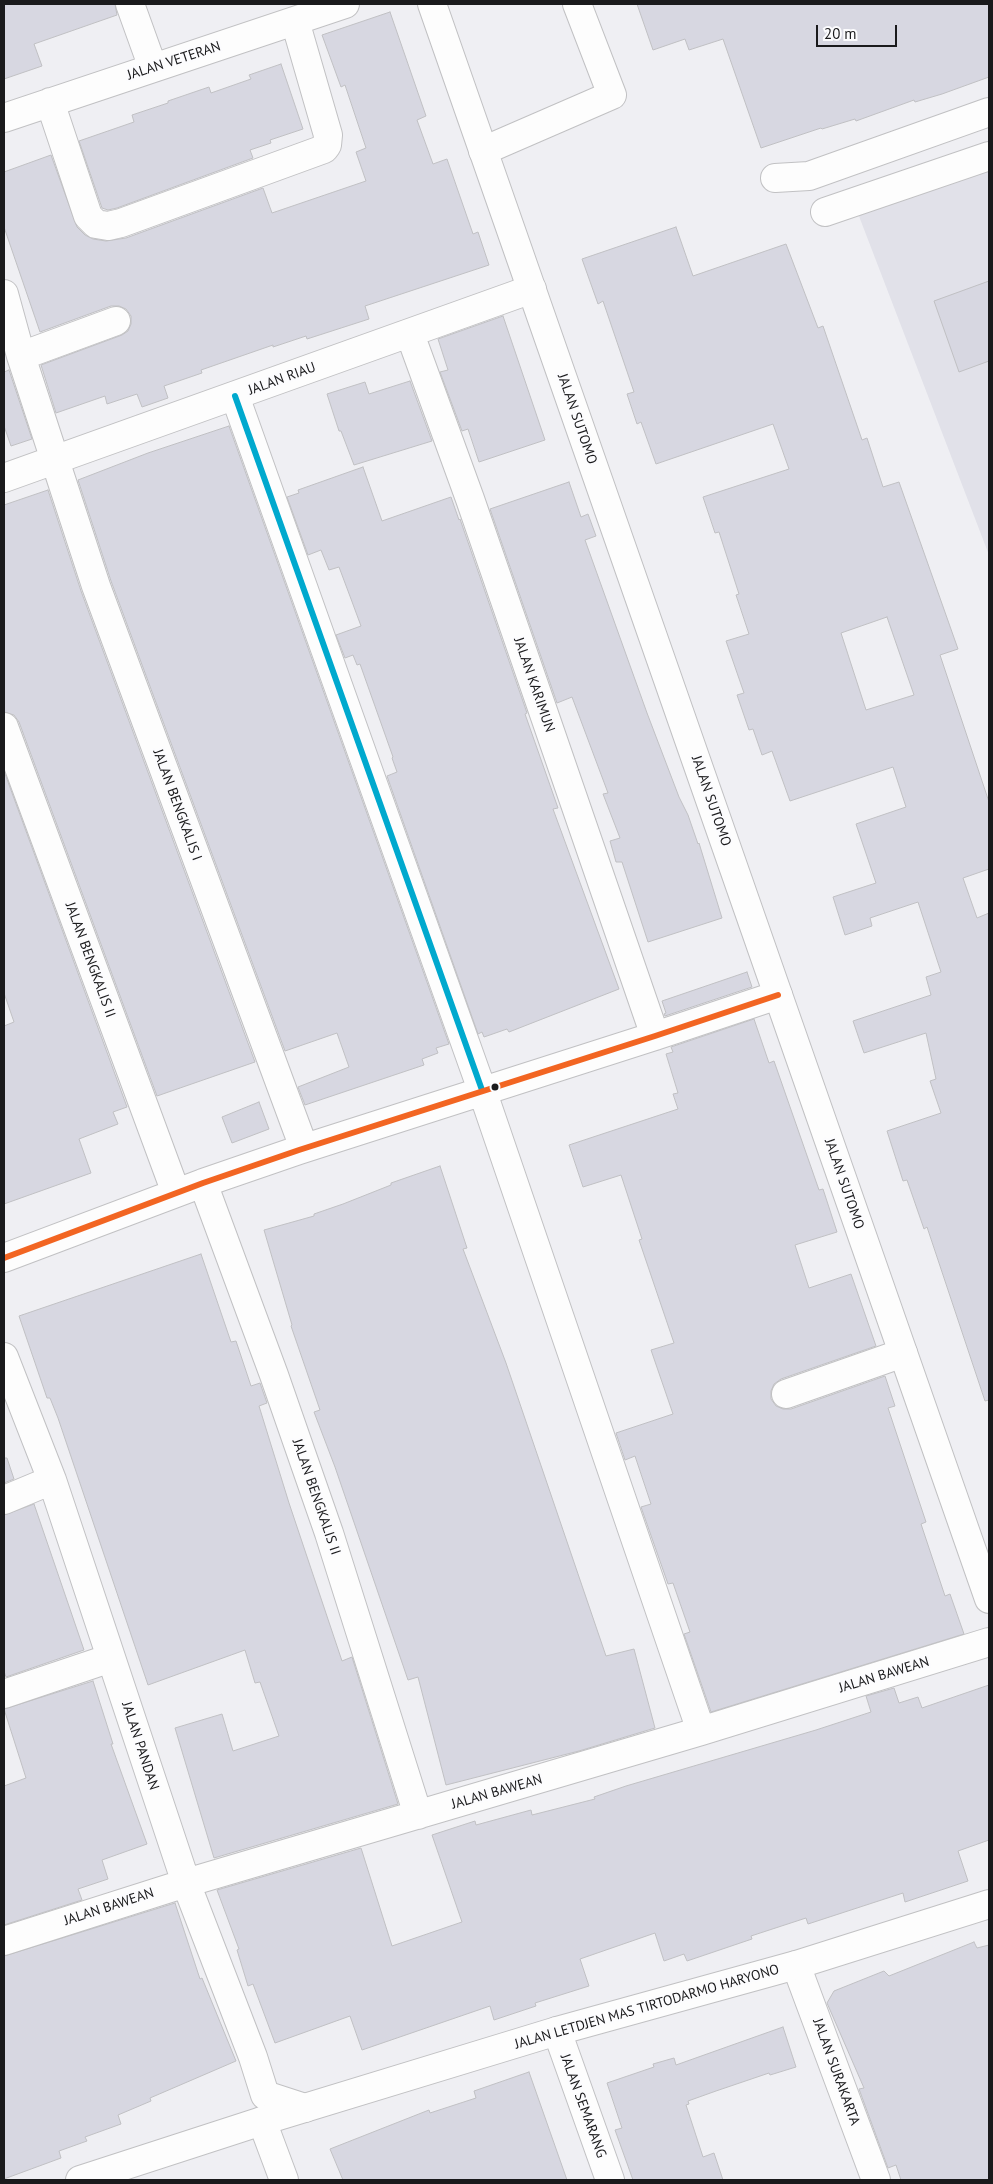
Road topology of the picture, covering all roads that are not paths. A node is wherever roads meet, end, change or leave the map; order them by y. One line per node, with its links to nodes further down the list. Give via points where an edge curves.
1 (130, 4): 6 (street)
2 (345, 4): 5 (street, JALAN VETERAN)
3 (432, 4): 10 (street, JALAN SUTOMO)
4 (577, 4): 10 (street, via 612,94)
5 (295, 21): 6 (street, JALAN VETERAN); 7 (street, via 328,135 324,149 121,223 96,224 88,216)
6 (153, 68): 7 (street, JALAN VETERAN)
7 (50, 102): 9 (street, JALAN VETERAN)
8 (989, 112): 12 (street, via 809,176)
9 (4, 118)
10 (483, 150): 14 (street, JALAN SUTOMO)
11 (989, 156): 13 (street)
12 (775, 178)
13 (825, 212)
14 (532, 289): 17 (street, JALAN RIAU); 23 (street, JALAN SUTOMO)
15 (4, 294): 18 (street, JALAN BENGKALIS I)
16 (116, 320): 18 (street)
17 (410, 334): 19 (street, JALAN RIAU); 24 (street, JALAN KARIMUN)
18 (21, 356): 20 (street, JALAN BENGKALIS I)
19 (235, 396): 20 (street, JALAN RIAU); 25 (street)
20 (55, 459): 21 (street, JALAN RIAU); 26 (street, JALAN BENGKALIS I, via 96,586)
21 (4, 478)
22 (4, 727): 28 (street, JALAN BENGKALIS II)
23 (778, 995): 24 (street); 30 (street, JALAN SUTOMO)
24 (655, 1036): 25 (street)
25 (482, 1090): 26 (street); 39 (street)
26 (304, 1148): 27 (street)
27 (204, 1183): 28 (street); 40 (street, JALAN BENGKALIS II, via 326,1524)
28 (176, 1193): 29 (street)
29 (4, 1258)
30 (903, 1354): 32 (street); 35 (street, JALAN SUTOMO)
31 (4, 1357): 33 (street, JALAN PANDAN)
32 (786, 1394)
33 (52, 1480): 34 (street); 37 (street, JALAN PANDAN)
34 (4, 1500)
35 (989, 1599)
36 (989, 1642): 39 (street, JALAN BAWEAN)
37 (111, 1658): 38 (street); 41 (street, JALAN PANDAN)
38 (4, 1694)
39 (701, 1732): 40 (street, JALAN BAWEAN)
40 (418, 1816): 41 (street, JALAN BAWEAN)
41 (186, 1883): 43 (street, JALAN BAWEAN); 46 (street, JALAN PANDAN, via 265,2095)
42 (989, 1904): 44 (street, JALAN LETDJEN MAS TIRTODARMO HARYONO)
43 (4, 1941)
44 (796, 1965): 45 (street, JALAN LETDJEN MAS TIRTODARMO HARYONO); 51 (street, JALAN SURAKARTA)
45 (557, 2031): 46 (street, JALAN LETDJEN MAS TIRTODARMO HARYONO); 50 (street, JALAN SEMARANG)
46 (304, 2108): 47 (street, JALAN LETDJEN MAS TIRTODARMO HARYONO)
47 (262, 2121): 48 (street, JALAN LETDJEN MAS TIRTODARMO HARYONO); 49 (street)
48 (80, 2180)
49 (284, 2180)
50 (610, 2180)
51 (876, 2180)

